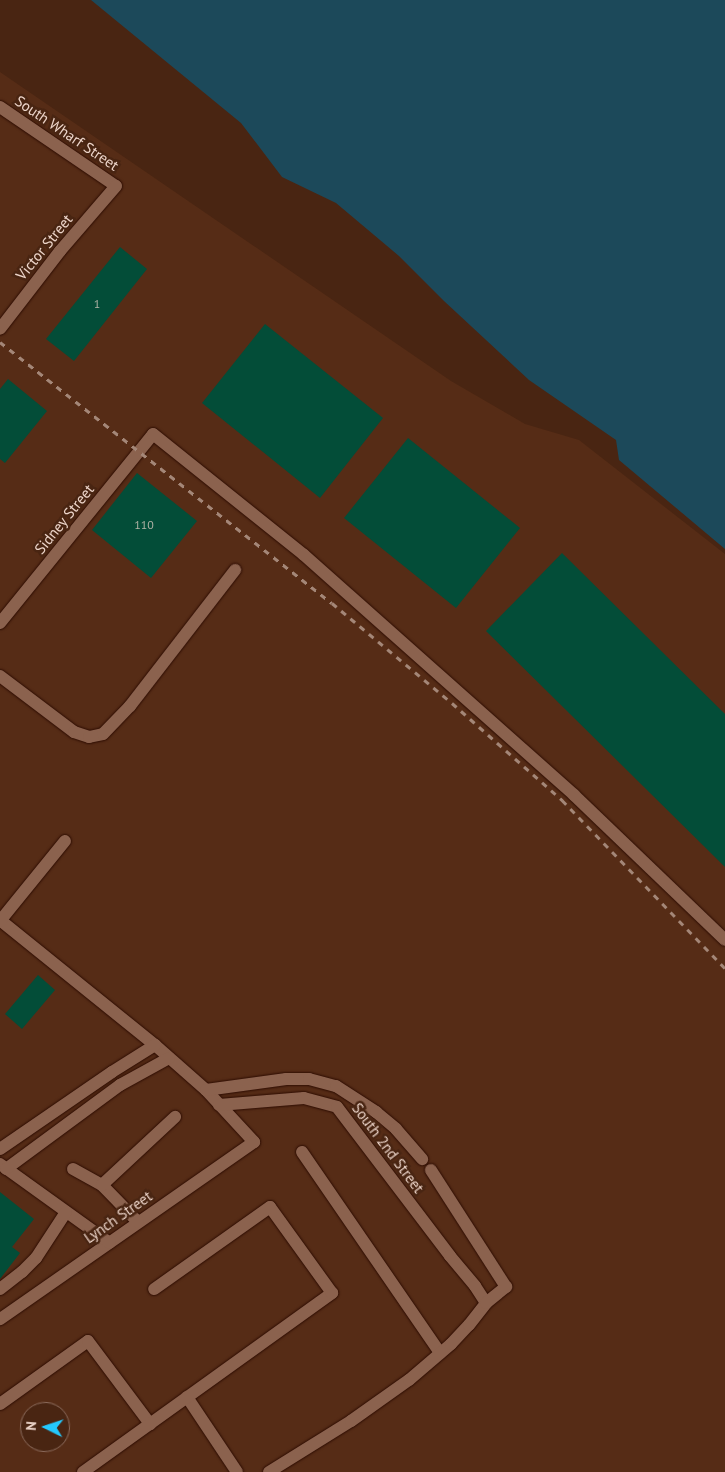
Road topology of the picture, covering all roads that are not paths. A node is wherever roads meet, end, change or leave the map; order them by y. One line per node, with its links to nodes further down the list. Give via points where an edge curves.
1 (0, 107): 2 (street, South Wharf Street)
2 (116, 186): 3 (street, Victor Street)
3 (1, 326)
4 (235, 570): 6 (street, via 130,706 103,734 89,737 74,732)
5 (0, 623): 9 (street, Sidney Street, via 153,434 319,568 574,795)
6 (0, 676)
7 (65, 841): 8 (street)
8 (0, 921): 10 (street)
9 (725, 940)
10 (155, 1045): 11 (street); 15 (street)
11 (169, 1058): 12 (street); 18 (street, via 120,1085)
12 (206, 1090): 13 (street); 17 (street, South 2nd Street, via 286,1079 309,1079 336,1086 376,1112)
13 (219, 1105): 23 (street, Lynch Street, via 254,1142); 27 (street, South 2nd Street, via 304,1098 337,1107)
14 (175, 1117): 21 (street)
15 (0, 1149)
16 (302, 1152): 29 (street)
17 (422, 1159)
18 (3, 1166): 22 (street)
19 (73, 1169): 21 (street)
20 (431, 1170): 27 (street, South 2nd Street, via 506,1287)
21 (102, 1185): 23 (street)
22 (66, 1212): 24 (street); 26 (street, via 36,1258)
23 (138, 1222): 24 (street, Lynch Street)
24 (110, 1243): 28 (street, Lynch Street)
25 (154, 1288): 30 (street, via 270,1206 332,1293)
26 (0, 1289)
27 (486, 1302): 29 (street, via 469,1325)
28 (0, 1320)
29 (440, 1353): 35 (street, via 409,1380 351,1421)
30 (187, 1397): 32 (street); 34 (street)
31 (0, 1404): 32 (street, via 88,1341)
32 (150, 1424): 33 (street)
33 (83, 1472)
34 (237, 1472)
35 (269, 1472)

